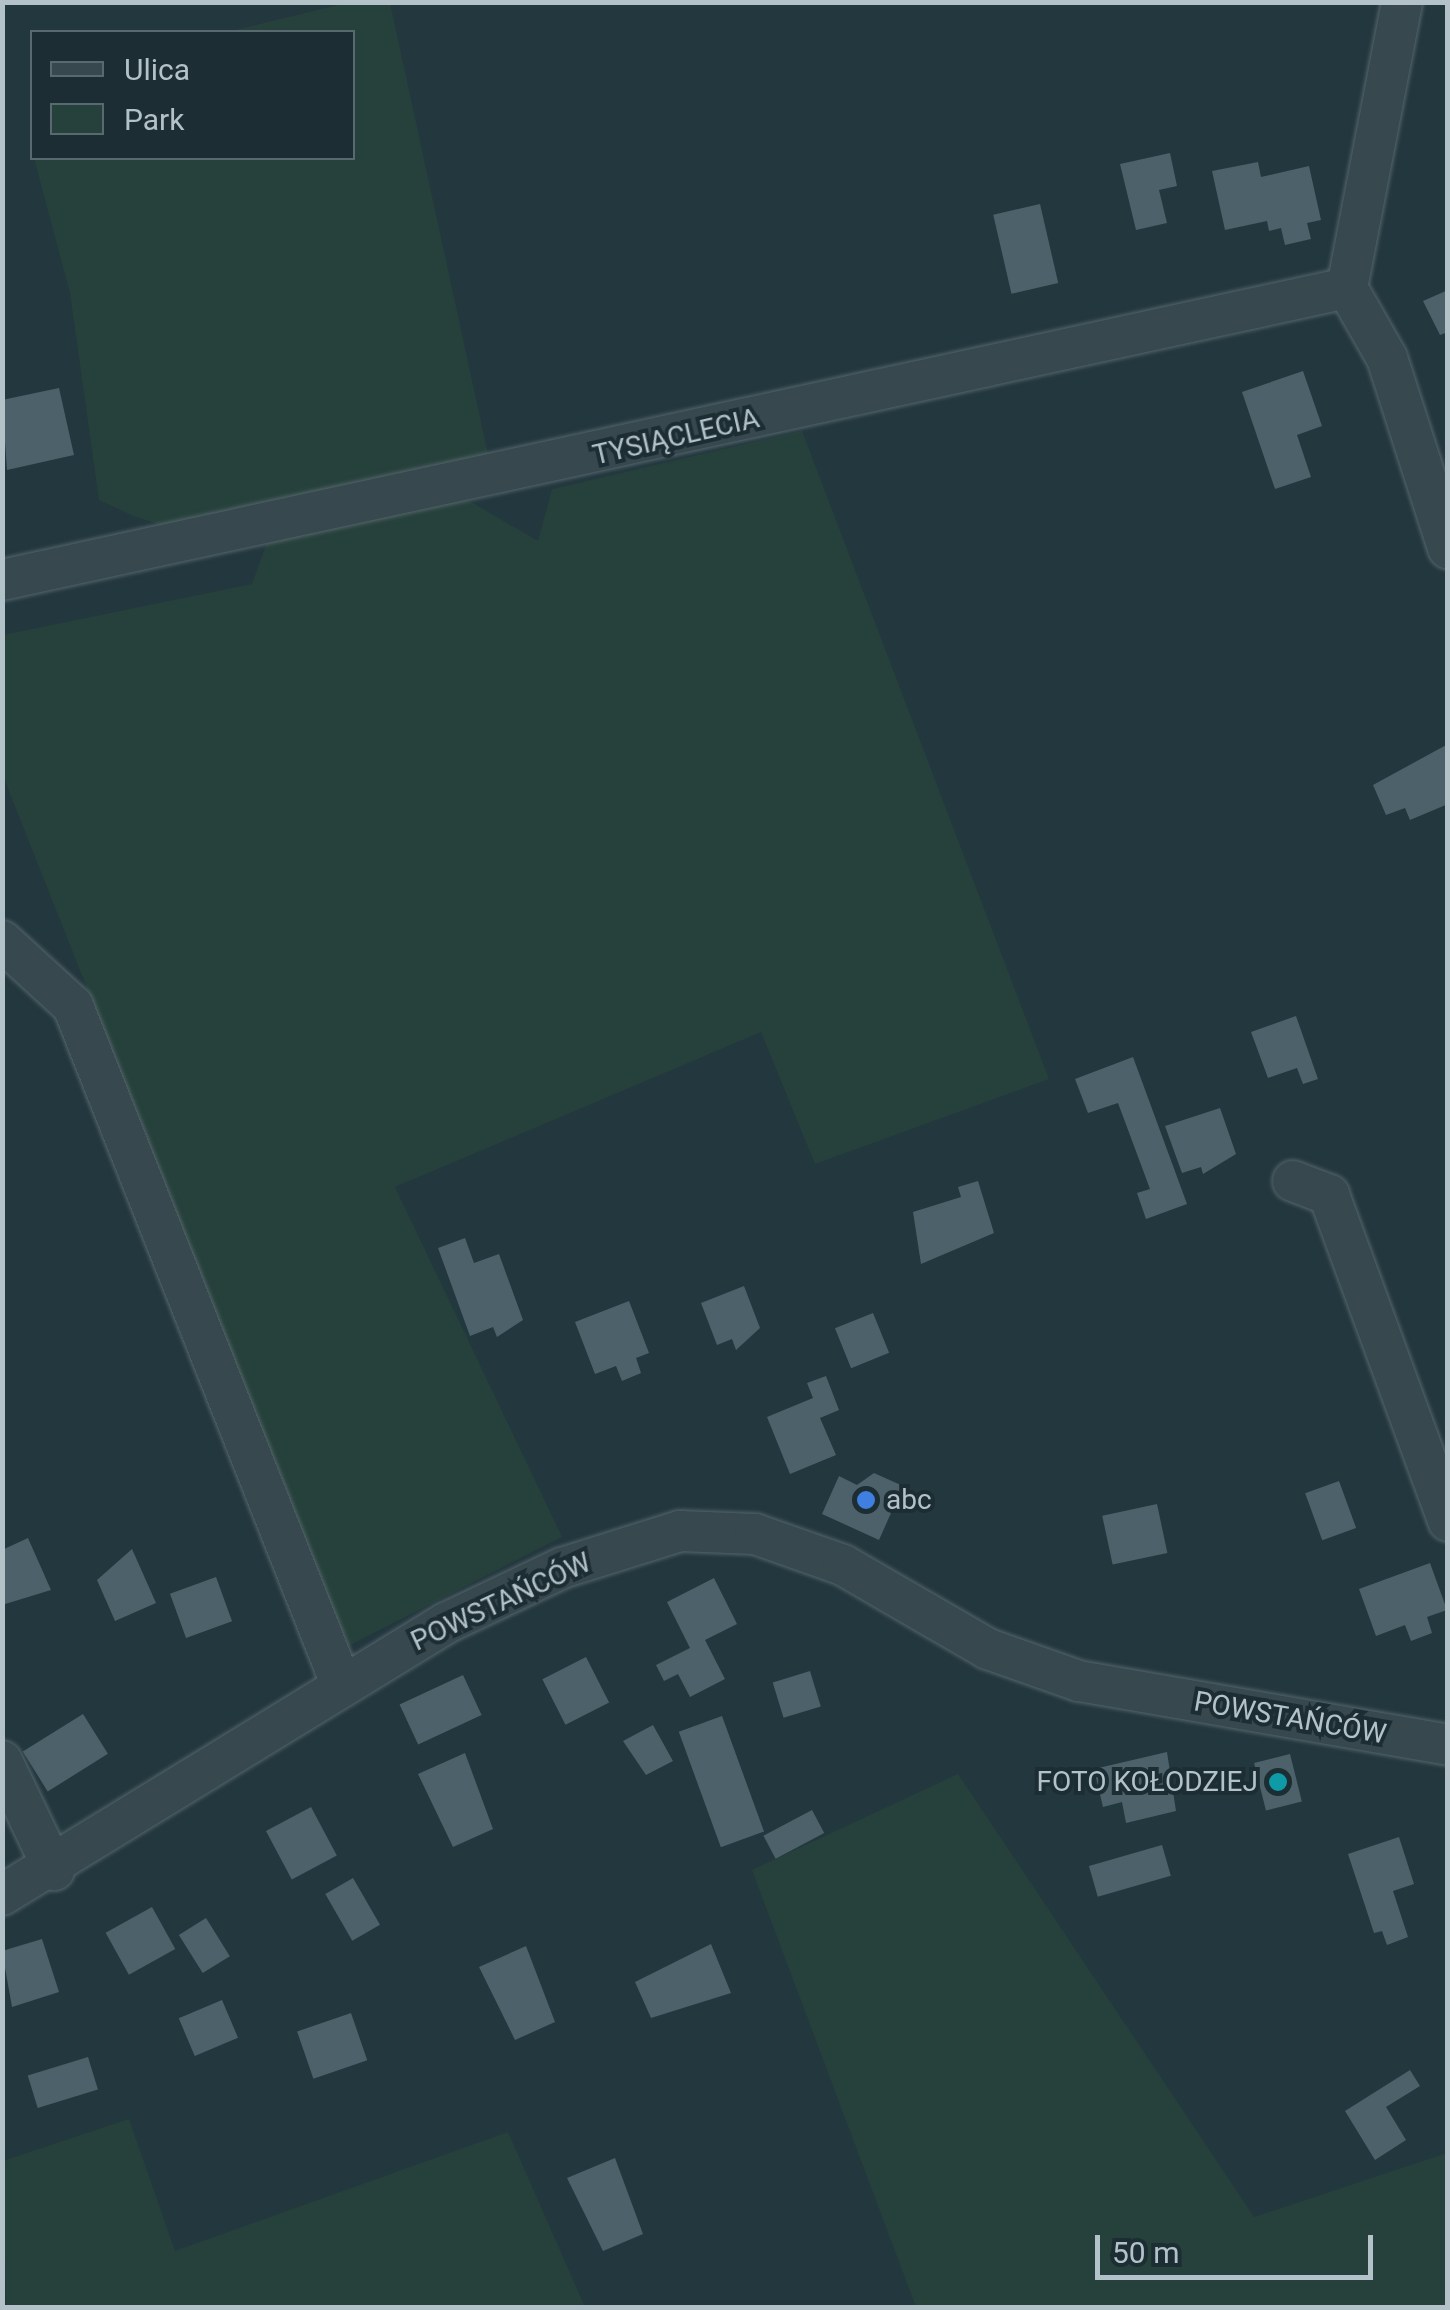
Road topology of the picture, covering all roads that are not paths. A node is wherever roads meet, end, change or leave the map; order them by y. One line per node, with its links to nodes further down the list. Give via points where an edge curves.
1 (1402, 2): 2 (street, via 1367,222)
2 (1347, 288): 3 (street, via 1387,358); 4 (street, TYSIĄCLECIA)
3 (1448, 548)
4 (2, 580)
5 (2, 941): 8 (street, via 73,1006)
6 (1293, 1182): 7 (street, via 1328,1195)
7 (1448, 1520)
8 (340, 1681): 9 (street, POWSTAŃCÓW, via 562,1568 680,1532 754,1534 843,1565 988,1650 1079,1680); 11 (street, POWSTAŃCÓW)
9 (1448, 1744)
10 (2, 1761): 11 (street)
11 (54, 1870): 12 (street, POWSTAŃCÓW)
12 (2, 1895)

